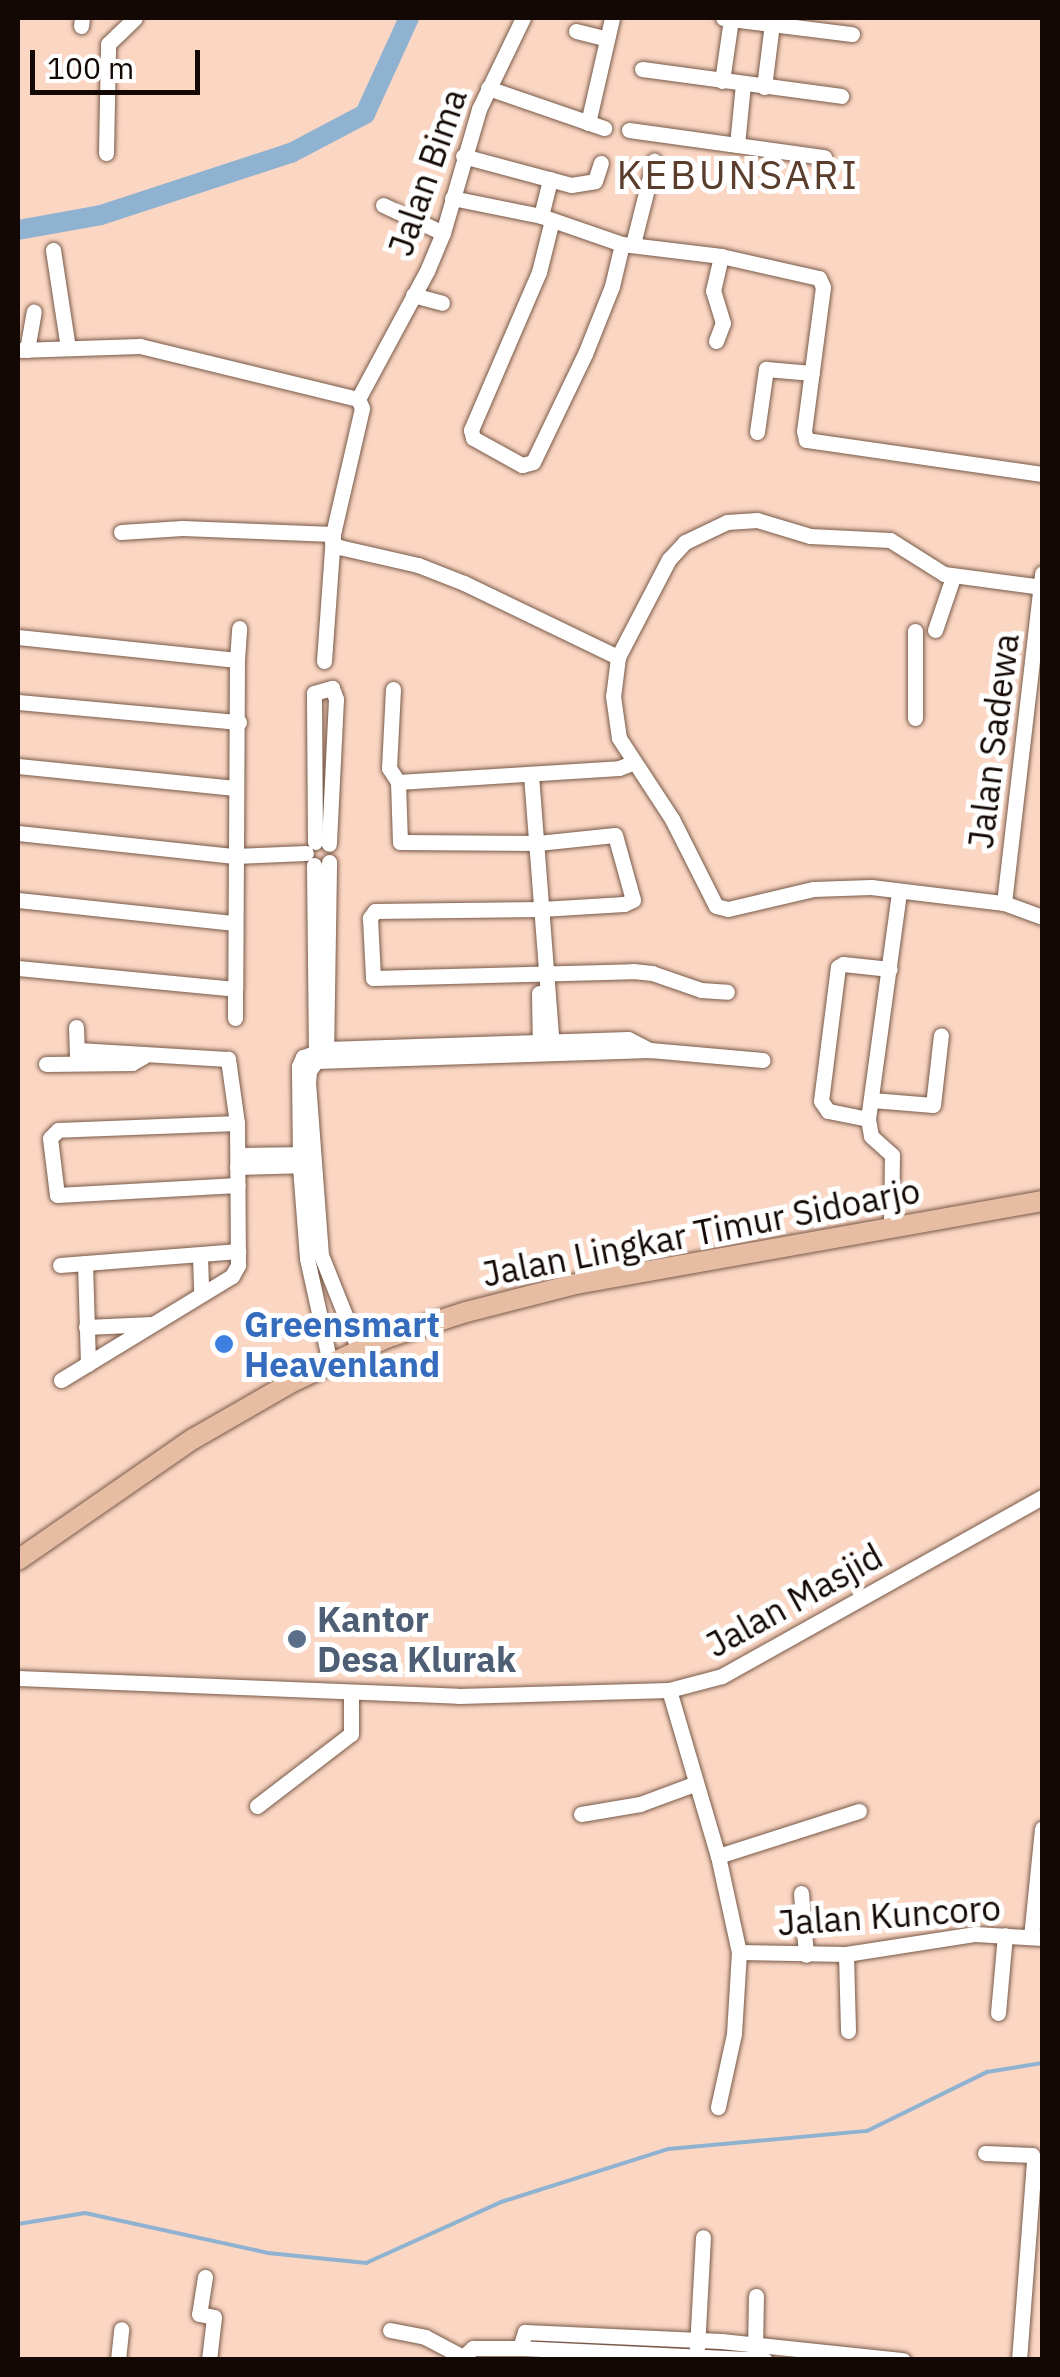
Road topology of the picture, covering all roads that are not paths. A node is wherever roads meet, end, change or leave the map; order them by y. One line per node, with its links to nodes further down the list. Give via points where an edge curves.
1 (134, 18): 17 (street, via 108,44)
2 (524, 18): 13 (street, Jalan Bima)
3 (612, 18): 8 (street)
4 (723, 18): 5 (street)
5 (751, 20): 7 (street); 10 (street); 12 (street)
6 (576, 32): 8 (street)
7 (852, 34)
8 (608, 40): 13 (street, via 596,126)
9 (642, 69): 10 (street)
10 (722, 81): 11 (street)
11 (743, 84): 12 (street); 16 (street)
12 (764, 87): 14 (street)
13 (488, 88): 18 (street, Jalan Bima)
14 (841, 96)
15 (629, 130): 16 (street)
16 (737, 145): 19 (street)
17 (106, 153)
18 (463, 156): 22 (street); 23 (street, Jalan Bima)
19 (824, 157)
20 (654, 162): 27 (street)
21 (602, 163): 22 (street, via 592,182)
22 (550, 179): 25 (street)
23 (452, 198): 25 (street); 26 (street, Jalan Bima)
24 (383, 205): 26 (street)
25 (546, 218): 27 (street); 27 (street, via 539,272 470,430 522,465 533,462)
26 (443, 234): 30 (street, Jalan Bima)
27 (628, 244): 29 (street)
28 (52, 250): 34 (street)
29 (721, 256): 33 (street, via 713,292 724,324); 36 (street, via 819,278)
30 (413, 295): 31 (street); 37 (street, Jalan Bima)
31 (442, 303)
32 (34, 312): 35 (street)
33 (716, 341)
34 (68, 348): 35 (street); 37 (street, via 159,349)
35 (22, 350)
36 (812, 373): 38 (street, via 766,369); 39 (street, via 804,431 810,442)
37 (358, 399): 41 (street, via 362,408)
38 (756, 432)
39 (1042, 474)
40 (120, 532): 41 (street, via 182,528)
41 (332, 538): 48 (street, via 339,548 418,564); 50 (street)
42 (953, 577): 43 (street); 45 (street); 48 (street, via 890,540 810,536 757,520 727,522 693,537 669,559)
43 (1042, 582): 68 (street, Jalan Sadewa)
44 (240, 628): 49 (street)
45 (936, 630)
46 (915, 631): 53 (street)
47 (18, 637): 49 (street)
48 (618, 657): 57 (street, via 613,709)
49 (237, 660): 54 (street)
50 (324, 661)
51 (393, 689): 60 (street, via 389,768)
52 (18, 702): 54 (street)
53 (914, 718)
54 (238, 722): 61 (street)
55 (314, 722): 56 (street); 56 (street, via 314,693 330,688 336,692); 64 (street)
56 (334, 723): 64 (street)
57 (632, 763): 59 (street); 66 (street, via 672,819 716,906 828,888)
58 (18, 766): 61 (street)
59 (531, 775): 60 (street); 63 (street)
60 (398, 782): 63 (street, via 402,843)
61 (235, 788): 65 (street)
62 (18, 834): 65 (street)
63 (538, 844): 69 (street); 69 (street, via 617,836 633,898 629,904)
64 (318, 853): 65 (street); 81 (street)
65 (235, 856): 71 (street)
66 (899, 892): 68 (street); 73 (street)
67 (18, 900): 71 (street)
68 (1004, 903): 70 (street)
69 (542, 909): 74 (street); 74 (street, via 375,912 370,918 376,980)
70 (1042, 917)
71 (235, 923): 75 (street)
72 (18, 968): 75 (street)
73 (890, 969): 85 (street); 86 (street, via 838,967 822,1101 828,1111)
74 (543, 973): 76 (street, via 643,972); 80 (street)
75 (235, 989): 77 (street)
76 (727, 992)
77 (235, 1018)
78 (76, 1027): 82 (street)
79 (941, 1034): 85 (street, via 933,1104)
80 (546, 1048): 81 (street); 83 (street, via 634,1040 650,1050)
81 (321, 1055): 88 (street, via 299,1066)
82 (76, 1057): 84 (street); 87 (street, via 228,1059)
83 (764, 1060)
84 (46, 1064)
85 (872, 1100): 86 (street)
86 (868, 1119): 92 (street, via 871,1136 892,1155)
87 (237, 1122): 89 (street); 90 (street, via 58,1130 50,1138 57,1195)
88 (307, 1159): 89 (street); 97 (street)
89 (238, 1161): 90 (street)
90 (238, 1185): 93 (street)
91 (1042, 1201): 92 (main road, Jalan Lingkar Timur Sidoarjo)
92 (891, 1227): 103 (main road, Jalan Lingkar Timur Sidoarjo, via 576,1284 466,1312)
93 (238, 1252): 94 (street); 98 (street, via 232,1276)
94 (200, 1257): 95 (street); 98 (street)
95 (85, 1263): 96 (street); 102 (street)
96 (60, 1266)
97 (320, 1281): 99 (street); 100 (street)
98 (201, 1294): 101 (street)
99 (338, 1302): 100 (street); 103 (street)
100 (316, 1309): 104 (street)
101 (153, 1324): 102 (street); 105 (street)
102 (86, 1327): 105 (street)
103 (360, 1350): 104 (main road, Jalan Lingkar Timur Sidoarjo)
104 (330, 1363): 108 (main road, Jalan Lingkar Timur Sidoarjo, via 193,1439)
105 (88, 1364): 106 (street)
106 (61, 1380)
107 (1042, 1497): 110 (street, Jalan Masjid, via 722,1676)
108 (18, 1560)
109 (18, 1678): 111 (street, Jalan Masjid)
110 (669, 1690): 111 (street, Jalan Masjid); 112 (street)
111 (351, 1694): 113 (street, via 347,1738)
112 (694, 1784): 115 (street, via 640,1804); 117 (street)
113 (257, 1806)
114 (860, 1811): 117 (street)
115 (581, 1814)
116 (1042, 1829): 120 (street)
117 (718, 1856): 121 (street)
118 (801, 1893): 123 (street)
119 (1005, 1935): 120 (street, Jalan Kuncoro); 122 (street, Jalan Kuncoro); 124 (street)
120 (1037, 1937)
121 (739, 1952): 123 (street, Jalan Kuncoro); 126 (street, via 734,2034)
122 (846, 1954): 123 (street, Jalan Kuncoro); 125 (street)
123 (806, 1955)
124 (998, 2013)
125 (848, 2031)
126 (718, 2107)
127 (985, 2152): 141 (street, via 1034,2161)
128 (704, 2237): 133 (street)
129 (205, 2277): 139 (street, via 198,2314 214,2317)
130 (756, 2296): 135 (street)
131 (122, 2328): 138 (street)
132 (390, 2330): 136 (street)
133 (697, 2349): 134 (street); 136 (street, via 521,2341 473,2348)
134 (722, 2350): 135 (street)
135 (757, 2352): 137 (street)
136 (460, 2358)
137 (892, 2359): 140 (street)
138 (118, 2360)
139 (209, 2360)
140 (903, 2360)
141 (1019, 2360)

